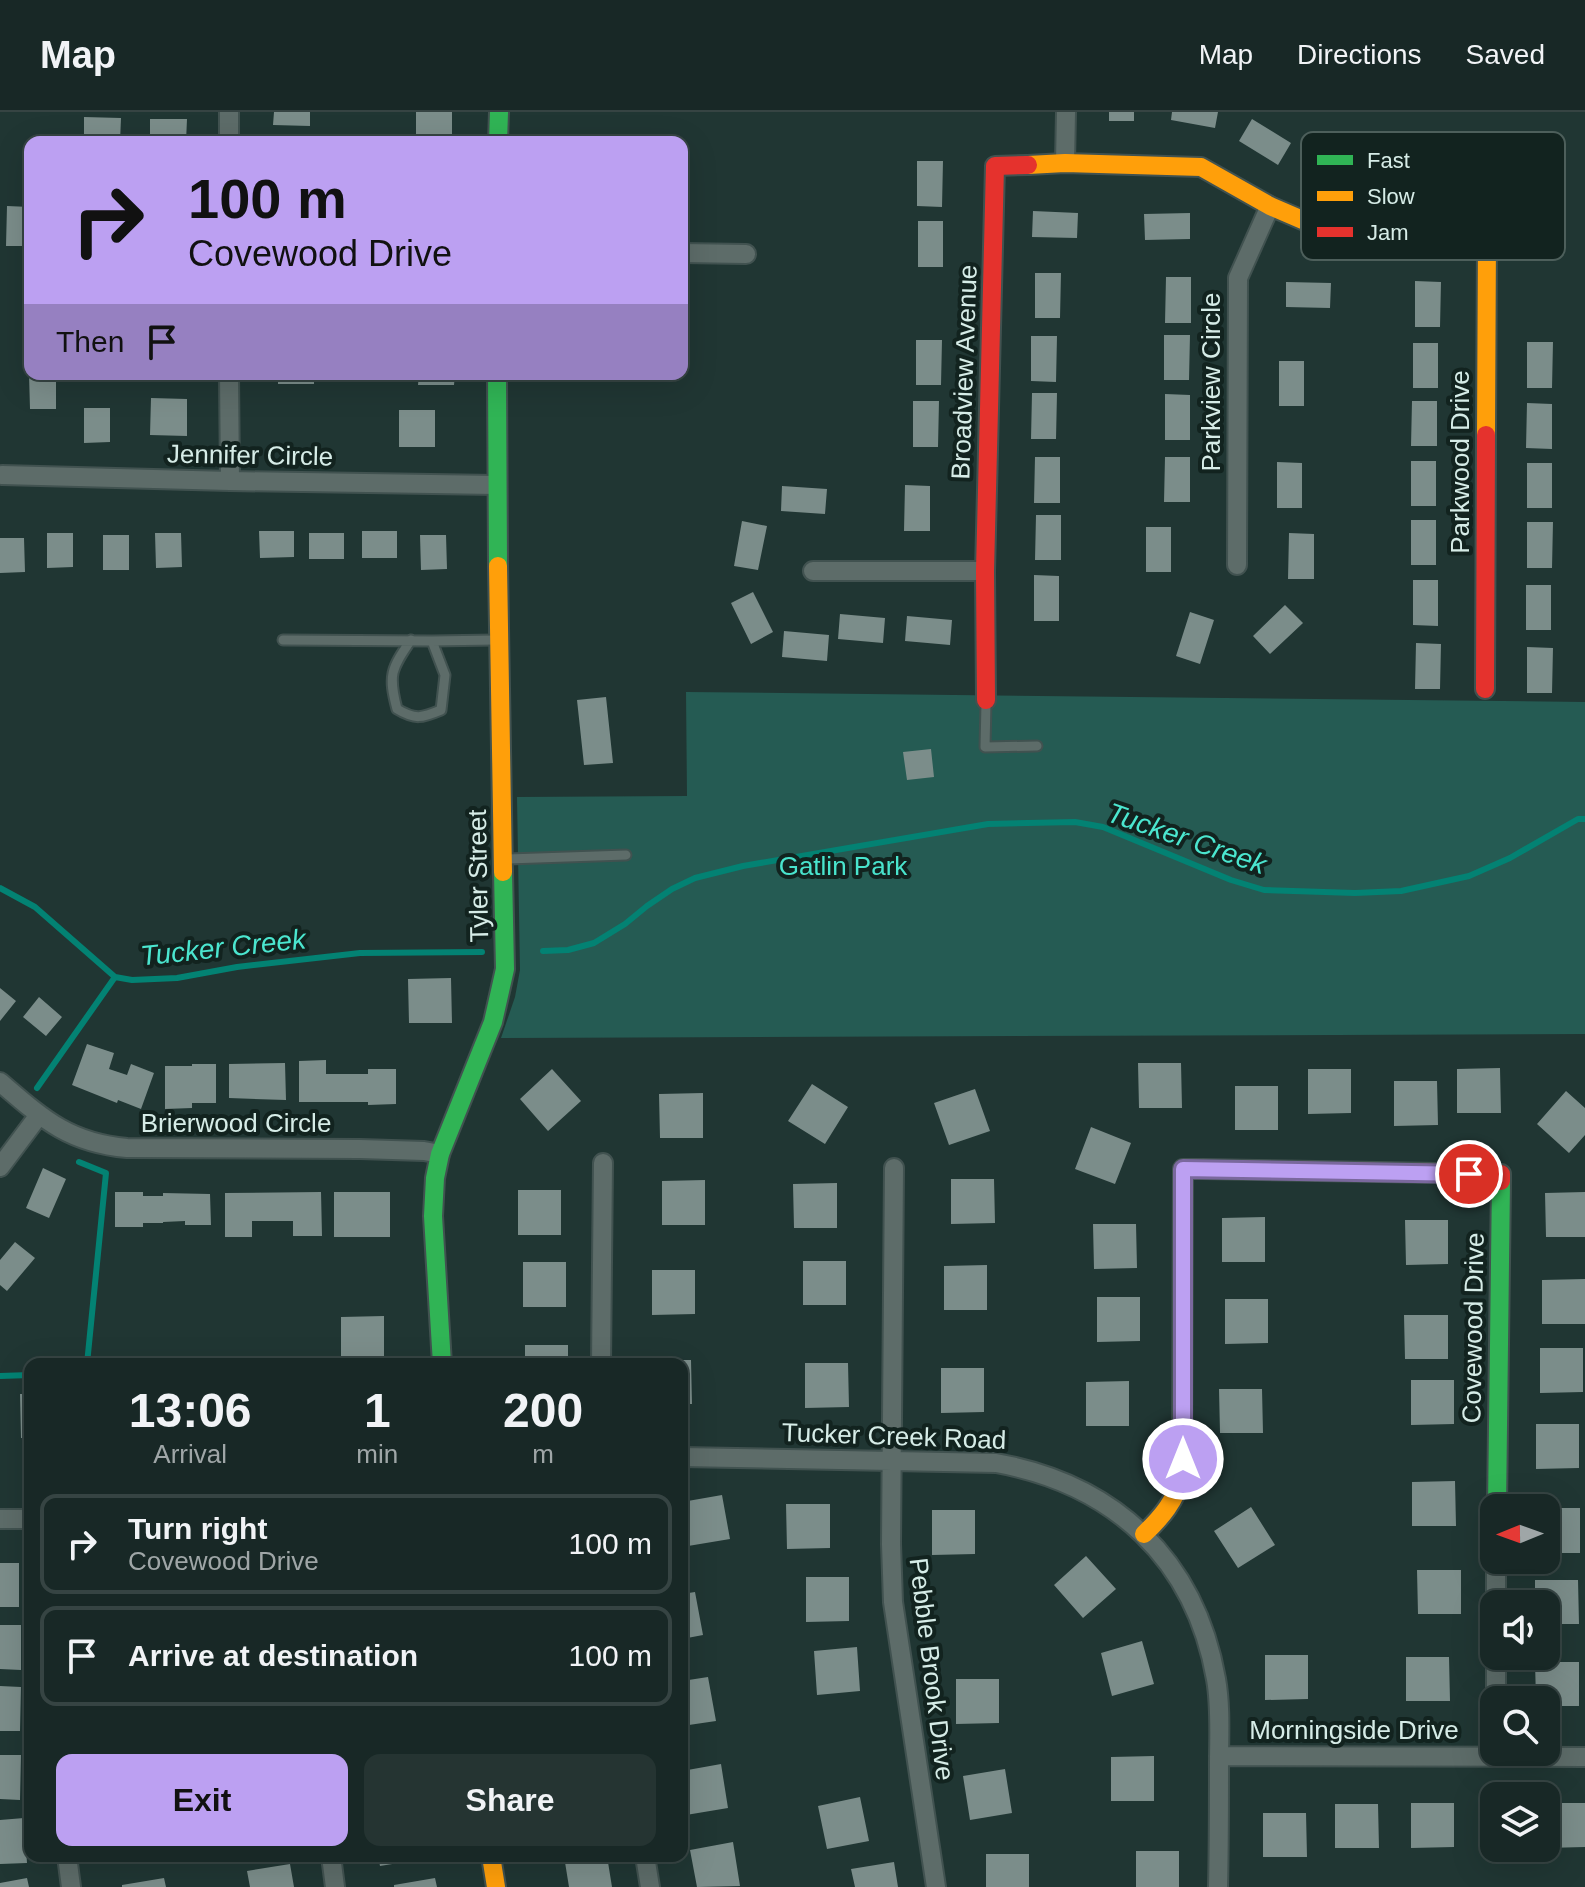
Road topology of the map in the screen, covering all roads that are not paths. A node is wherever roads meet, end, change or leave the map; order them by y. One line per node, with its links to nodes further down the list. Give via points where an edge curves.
1 (229, 112): 4 (street)
2 (499, 112): 5 (street)
3 (1066, 112): 6 (street)
4 (229, 136)
5 (498, 136)
6 (1065, 163): 7 (street, via 1201,167); 19 (street, Broadview Avenue, via 995,166)
7 (1270, 206): 8 (street, Parkwood Drive); 17 (street, Parkview Circle, via 1238,278)
8 (1301, 219)
9 (688, 253): 10 (street)
10 (746, 254)
11 (1487, 260): 24 (street, Parkwood Drive)
12 (229, 380): 15 (street)
13 (497, 380): 16 (street, Tyler Street)
14 (2, 475): 15 (street, Jennifer Circle)
15 (230, 481): 16 (street, Jennifer Circle)
16 (496, 485): 22 (street, Tyler Street)
17 (1237, 565)
18 (813, 571): 19 (street)
19 (985, 571): 25 (street, Broadview Avenue)
20 (283, 640): 21 (lane)
21 (411, 640): 23 (lane); 23 (lane, via 395,663 391,686 397,709 410,717 441,710 445,675)
22 (498, 640): 23 (lane); 28 (street, Tyler Street)
23 (432, 641)
24 (1485, 689)
25 (986, 700): 26 (lane, via 985,747)
26 (1037, 746)
27 (626, 855): 28 (lane)
28 (503, 859): 31 (street, Tyler Street, via 505,969 500,994)
29 (0, 1082): 30 (street, Brierwood Circle)
30 (39, 1115): 31 (street, Brierwood Circle, via 60,1130 106,1146); 33 (street)
31 (440, 1154): 35 (street, Tyler Street, via 433,1216)
32 (603, 1163): 36 (street)
33 (0, 1167)
34 (894, 1168): 38 (street, Pebble Brook Drive)
35 (442, 1358)
36 (601, 1358)
37 (688, 1457): 38 (street, Tucker Creek Road)
38 (892, 1461): 42 (street, Tucker Creek Road, via 1025,1468 1088,1494); 55 (street, Pebble Brook Drive, via 893,1602)
39 (1497, 1494): 42 (street, Covewood Drive, via 1501,1174 1183,1169 1182,1477 1170,1508)
40 (0, 1519): 41 (street)
41 (24, 1519)
42 (1144, 1534): 44 (street, Tucker Creek Road, via 1179,1577 1210,1647 1217,1682)
43 (1480, 1754): 44 (street, Morningside Drive)
44 (1219, 1756): 56 (street, Tucker Creek Road)
45 (1560, 1756): 46 (street, Morningside Drive)
46 (1585, 1757)
47 (68, 1862): 51 (street)
48 (332, 1862): 52 (street)
49 (492, 1862): 53 (street)
50 (646, 1862): 54 (street)
51 (71, 1887)
52 (335, 1887)
53 (496, 1887)
54 (650, 1887)
55 (936, 1887)
56 (1218, 1887)

